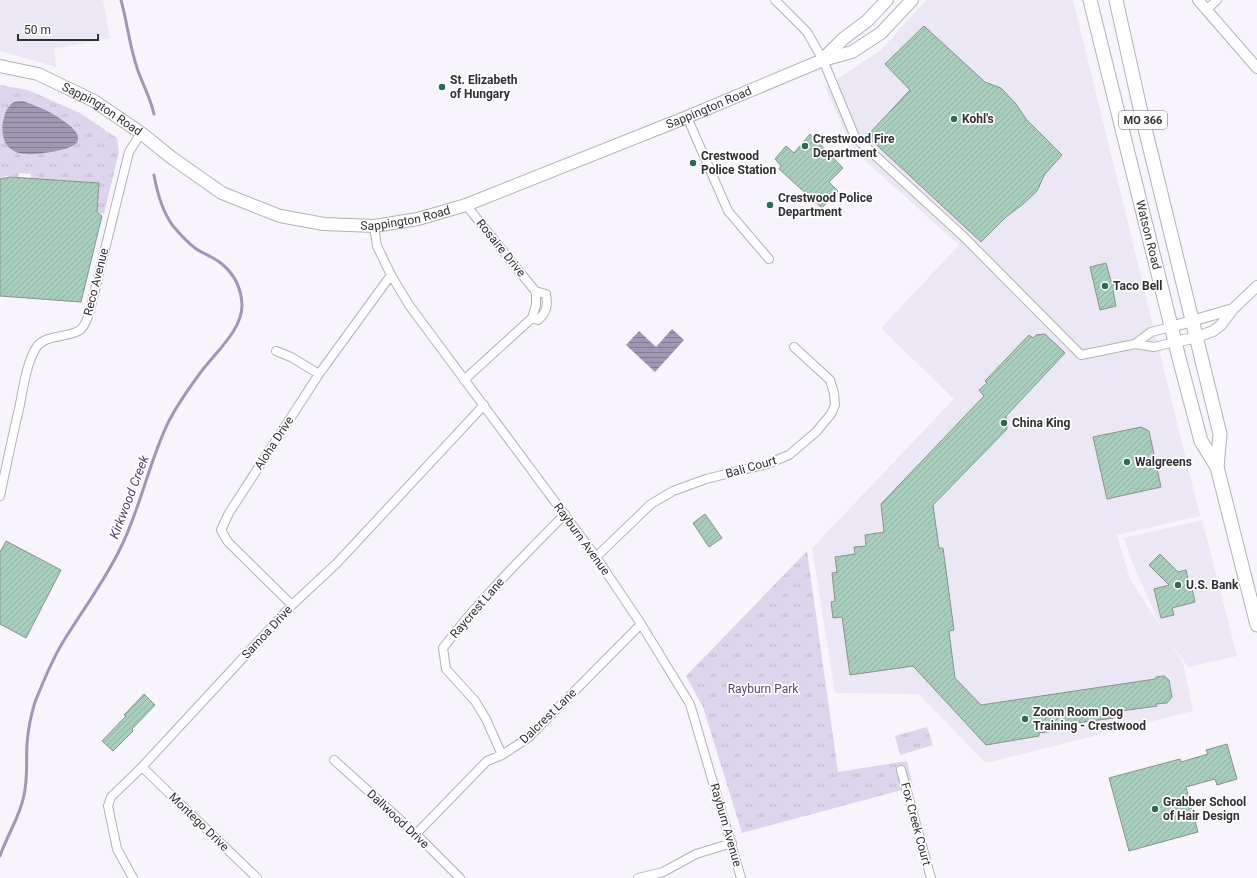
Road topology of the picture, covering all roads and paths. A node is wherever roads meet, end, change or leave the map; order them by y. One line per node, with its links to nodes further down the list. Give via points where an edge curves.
1 (775, 0): 9 (street, via 807,32)
2 (887, 0): 9 (main road, Sappington Road)
3 (912, 0): 9 (main road, Sappington Road, via 881,32 852,52)
4 (1090, 0): 23 (main road, Watson Road / MO 366)
5 (1116, 0): 22 (main road, Watson Road / MO 366)
6 (1198, 0): 8 (street)
7 (1217, 0): 8 (street)
8 (1206, 10): 11 (street)
9 (822, 60): 12 (main road, Sappington Road); 26 (street, via 854,137 964,237 1081,356)
10 (0, 66): 13 (main road, Sappington Road, via 38,74 94,101)
11 (1257, 68)
12 (687, 117): 14 (main road, Sappington Road); 16 (street, via 728,211)
13 (141, 133): 15 (main road, Sappington Road, via 222,193 242,202 280,216 324,224); 33 (street, Reco Avenue, via 129,152 85,325 71,334 44,341 37,346 33,354 26,374)
14 (466, 205): 15 (main road, Sappington Road, via 418,219); 19 (street, Rosaire Drive)
15 (374, 226): 17 (street, Rayburn Avenue, via 377,246)
16 (769, 260)
17 (391, 275): 29 (street, Aloha Drive); 30 (street, Rayburn Avenue, via 409,305)
18 (1257, 286): 20 (street)
19 (535, 291): 21 (street, via 536,305); 21 (street, Rosaire Drive, via 546,294 547,308 538,320)
20 (1233, 309): 22 (street); 24 (street, via 1221,325)
21 (532, 318): 30 (street, Rosaire Drive)
22 (1193, 321): 23 (street); 24 (main road, Watson Road / MO 366)
23 (1171, 327): 25 (main road, Watson Road / MO 366); 26 (street, via 1151,332)
24 (1197, 337): 25 (street); 32 (main road, Watson Road / MO 366, via 1220,434)
25 (1175, 342): 26 (street, via 1154,347); 32 (main road, Watson Road / MO 366, via 1201,441)
26 (1135, 344)
27 (794, 347): 35 (street, Bali Court, via 830,380 834,393 835,406 816,432 789,455 767,464 706,479 673,491 651,504)
28 (276, 351): 29 (street)
29 (319, 374): 37 (street, Aloha Drive, via 229,513 221,530 228,542)
30 (464, 380): 31 (street, Rayburn Avenue)
31 (484, 405): 34 (street, Rayburn Avenue); 37 (street, Samoa Drive, via 337,563)
32 (1217, 467): 36 (main road, Watson Road / MO 366)
33 (0, 496)
34 (565, 514): 35 (street, Rayburn Avenue); 40 (street, Raycrest Lane, via 490,592 443,648 446,669 475,700)
35 (596, 556): 38 (street, Rayburn Avenue)
36 (1253, 591): 39 (main road, Watson Road / MO 366)
37 (292, 605): 42 (street, Samoa Drive)
38 (641, 624): 40 (street, Dalcrest Lane, via 528,738); 45 (street, Rayburn Avenue, via 690,704)
39 (1257, 625)
40 (502, 755): 44 (street, Dalcrest Lane, via 487,761)
41 (334, 760): 44 (street, Dallwood Drive)
42 (142, 766): 46 (street, Samoa Drive, via 111,797 108,806 117,849); 47 (street, Montego Drive)
43 (901, 770): 51 (street, Fox Creek Court)
44 (416, 834): 48 (street, Dallwood Drive)
45 (732, 843): 49 (street, via 696,854 663,872); 50 (street, Rayburn Avenue)
46 (133, 878)
47 (257, 878)
48 (460, 878)
49 (638, 878)
50 (742, 878)
51 (931, 878)

